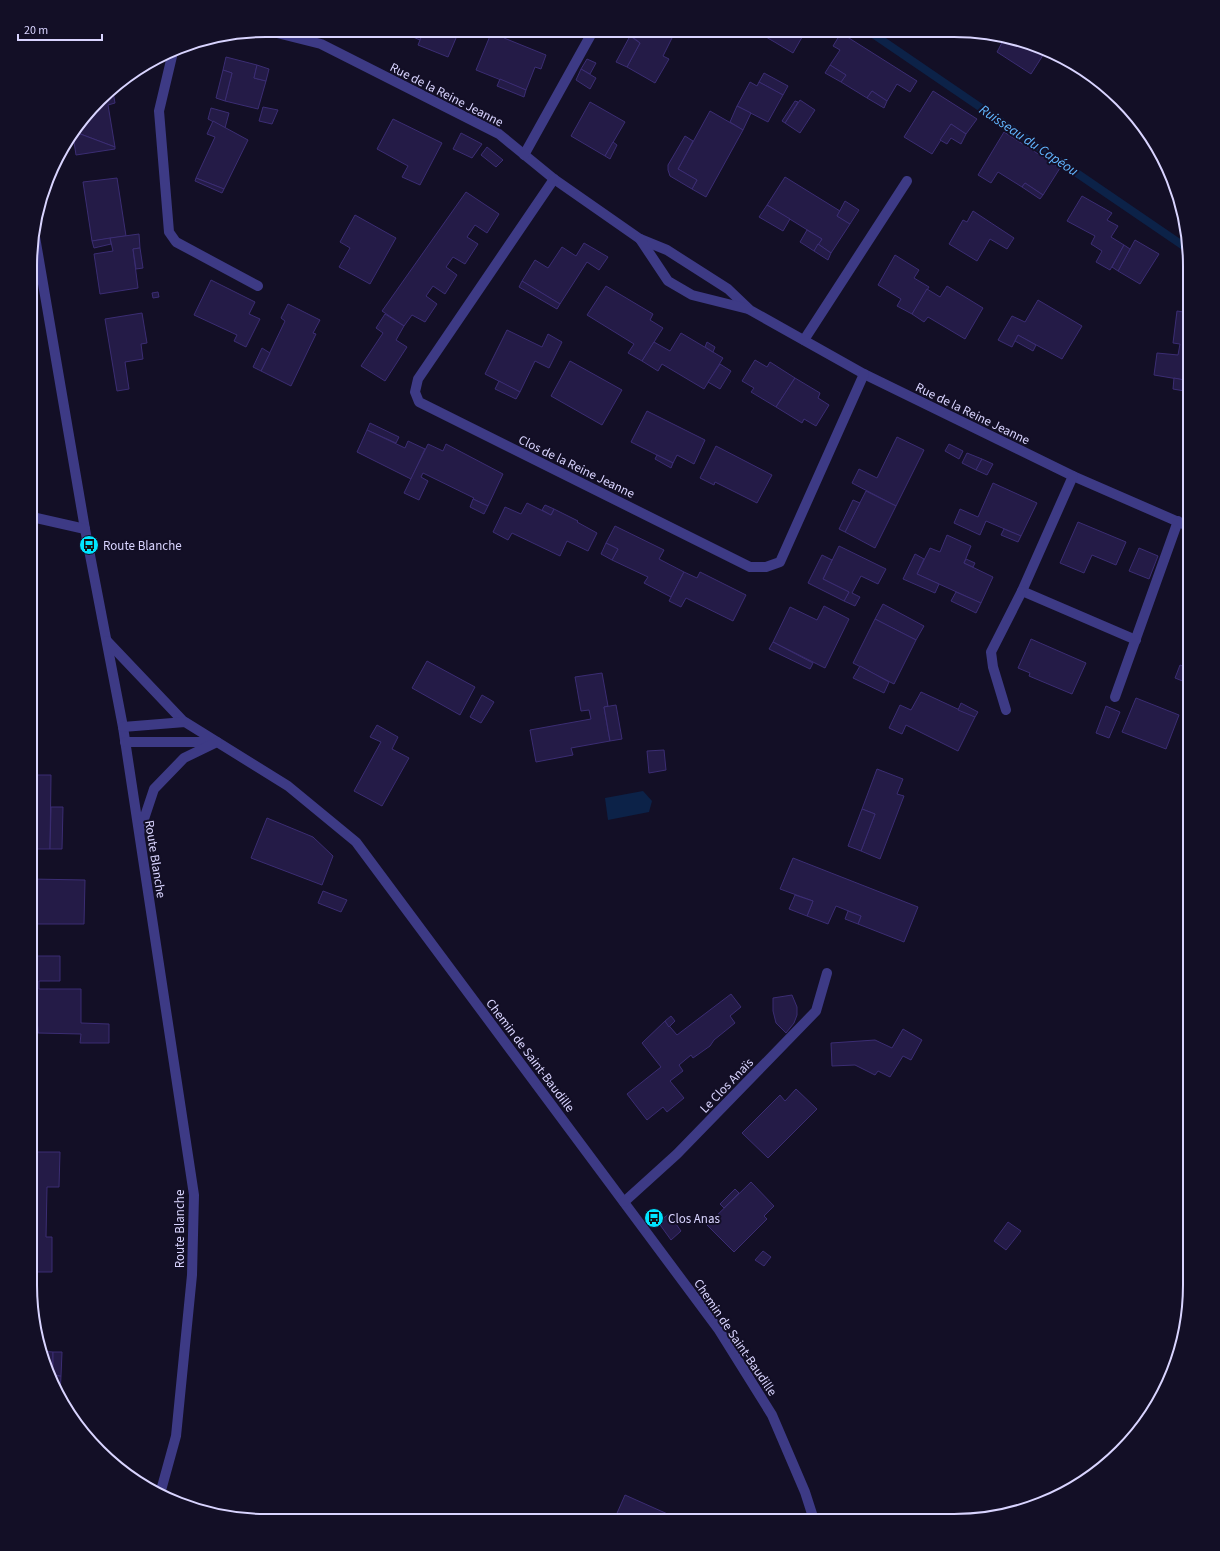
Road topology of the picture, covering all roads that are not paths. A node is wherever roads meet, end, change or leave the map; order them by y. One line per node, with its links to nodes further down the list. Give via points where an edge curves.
1 (293, 37): 4 (street, Rue de la Reine Jeanne, via 321,44 499,134)
2 (590, 37): 4 (street)
3 (172, 57): 9 (street, via 159,111 169,232 176,242)
4 (524, 155): 5 (street, Rue de la Reine Jeanne)
5 (554, 178): 7 (street, Rue de la Reine Jeanne); 12 (street, Clos de la Reine Jeanne, via 418,379 414,392 419,402 750,567 766,568 780,562)
6 (907, 181): 11 (street)
7 (640, 239): 10 (street, Rue de la Reine Jeanne, via 667,250 728,290); 10 (street, Rue de la Reine Jeanne, via 668,281 692,296)
8 (37, 250): 17 (street, Route Blanche)
9 (258, 286)
10 (750, 310): 11 (street, Rue de la Reine Jeanne)
11 (804, 340): 12 (street, Rue de la Reine Jeanne)
12 (864, 374): 13 (street, Rue de la Reine Jeanne)
13 (1073, 476): 15 (street, Rue de la Reine Jeanne); 18 (street)
14 (37, 518): 17 (street)
15 (1178, 521): 16 (street, Rue de la Reine Jeanne); 19 (street)
16 (1183, 524)
17 (85, 528): 20 (street, Route Blanche)
18 (1022, 591): 19 (street); 22 (street, via 991,652)
19 (1136, 640): 21 (street)
20 (107, 641): 23 (street, Chemin de Saint-Baudille); 24 (street, Route Blanche)
21 (1114, 697)
22 (1006, 710)
23 (184, 722): 24 (street); 26 (street, Chemin de Saint-Baudille)
24 (123, 727): 25 (street, Route Blanche)
25 (125, 742): 26 (street); 27 (street, Route Blanche)
26 (217, 742): 27 (street, via 184,758 154,789); 29 (street, Chemin de Saint-Baudille, via 288,786 356,842)
27 (139, 834): 30 (street, Route Blanche, via 194,1196 192,1275 176,1436)
28 (827, 973): 29 (street, Le Clos Anaïs, via 816,1011 677,1154)
29 (624, 1202): 31 (street, Chemin de Saint-Baudille, via 718,1330 772,1415)
30 (162, 1488)
31 (812, 1514)

